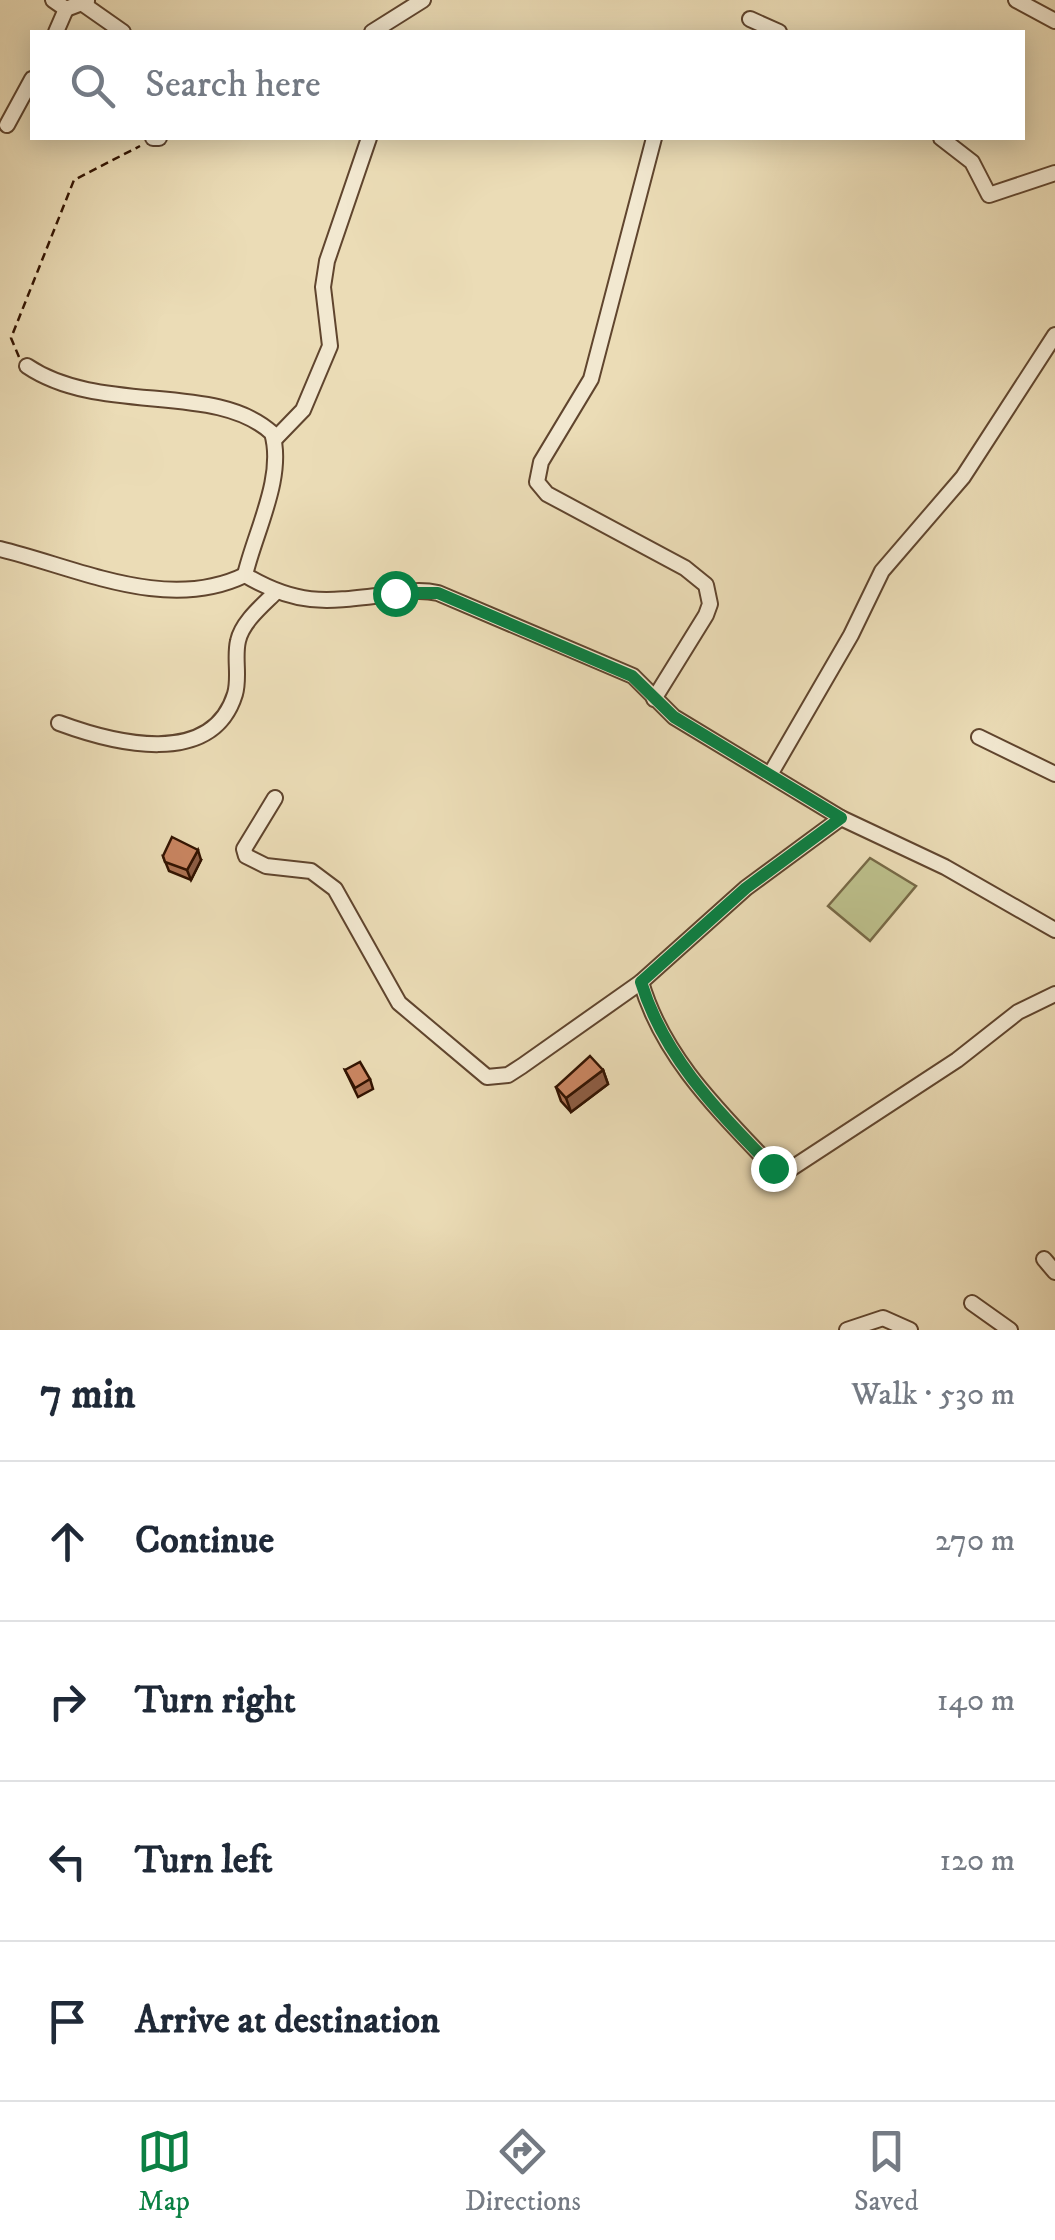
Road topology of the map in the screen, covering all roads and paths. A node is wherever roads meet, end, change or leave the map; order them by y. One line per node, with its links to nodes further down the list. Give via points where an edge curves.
1 (424, 0): 9 (street)
2 (1016, 0): 6 (street)
3 (86, 2): 4 (street); 8 (street)
4 (60, 5): 7 (street)
5 (750, 19): 10 (street)
6 (1055, 21)
7 (56, 30)
8 (121, 30)
9 (375, 30)
10 (775, 30)
11 (30, 83): 12 (street)
12 (7, 125)
13 (151, 140): 19 (path, via 74,180 11,338)
14 (368, 140): 20 (street, via 327,261 330,346 303,410)
15 (653, 140): 24 (street, via 591,379 541,462 536,482 706,585 706,615)
16 (944, 140): 17 (street, via 972,162 989,195)
17 (1055, 173)
18 (1055, 334): 27 (street, via 963,478 882,571)
19 (27, 366): 20 (street, via 47,379 111,396 225,407 249,416)
20 (274, 440): 22 (street, via 266,505)
21 (0, 549): 22 (street, via 171,590 220,587)
22 (245, 575): 23 (street)
23 (276, 592): 24 (street, via 322,602 438,593 632,676); 25 (street, via 241,632 236,691 227,714 208,733 143,744)
24 (654, 700): 27 (street)
25 (60, 723)
26 (980, 737): 28 (street)
27 (771, 773): 30 (street)
28 (1055, 774)
29 (275, 798): 32 (street, via 246,856 266,866 310,871 335,888 399,1003 478,1073 508,1074)
30 (841, 818): 31 (street); 32 (street, via 746,888)
31 (1055, 930)
32 (641, 982): 33 (street, via 665,1042 685,1070 773,1168 783,1171 957,1060 1018,1012)
33 (1055, 994)
34 (1044, 1259): 35 (street)
35 (1055, 1272)
36 (972, 1303): 39 (street)
37 (846, 1330): 38 (street, via 882,1318)
38 (910, 1330)
39 (1010, 1330)

